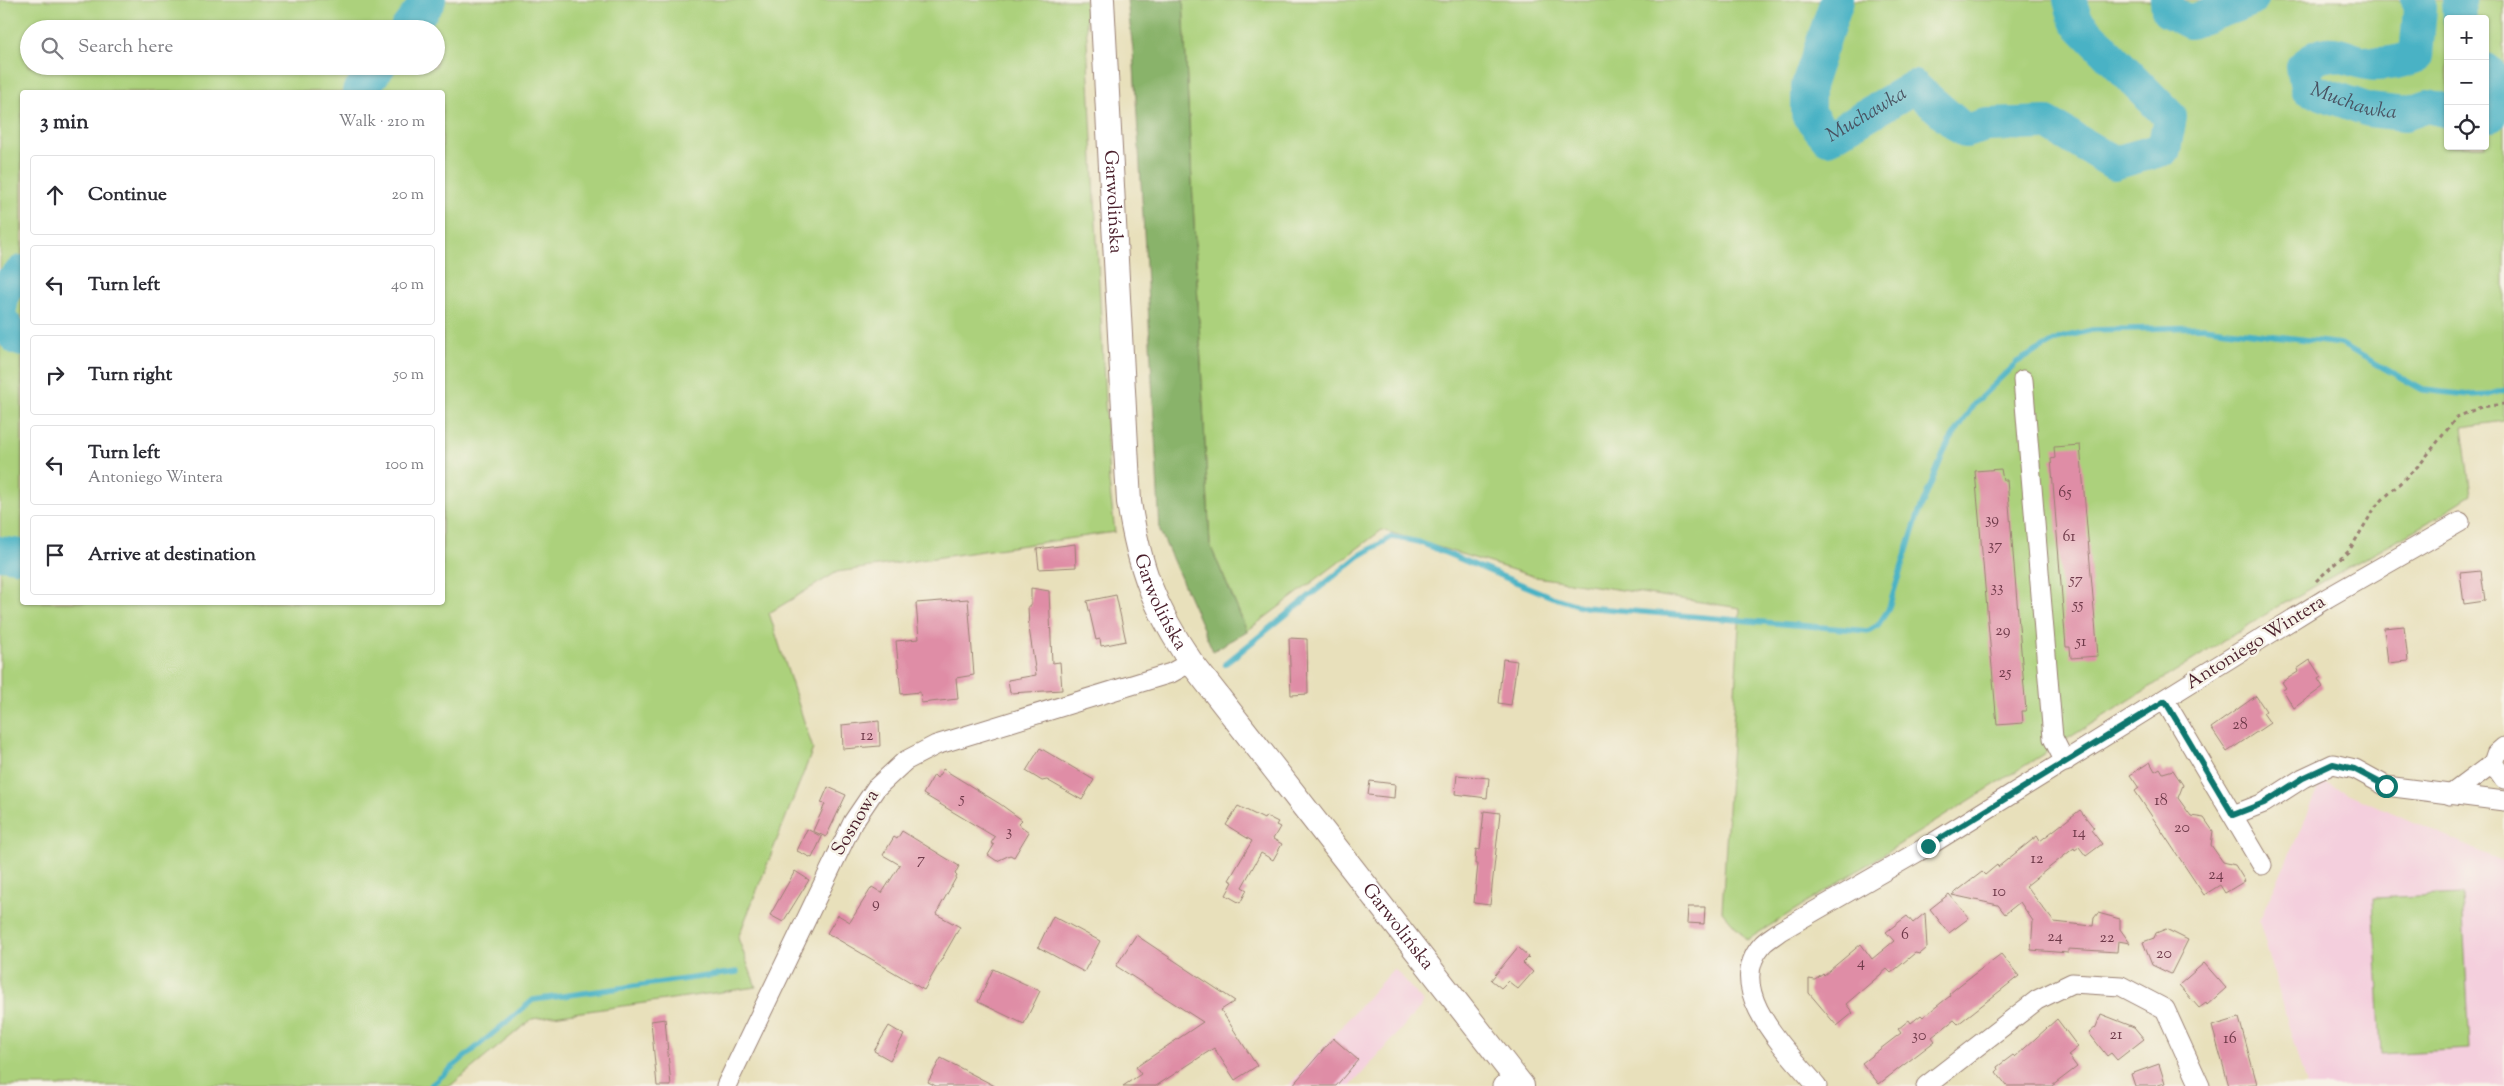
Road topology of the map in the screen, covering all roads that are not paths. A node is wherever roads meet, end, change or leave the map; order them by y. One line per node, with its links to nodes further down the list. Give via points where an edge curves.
1 (1102, 0): 4 (main road, Garwolińska, via 1129,502 1147,581 1166,624)
2 (2023, 380): 7 (street, via 2053,738)
3 (2460, 522): 5 (street, Antoniego Wintera, via 2327,598)
4 (1191, 662): 14 (main road, Garwolińska); 15 (street, Sosnowa, via 1171,673 936,745 905,761 876,788 853,822)
5 (2165, 701): 7 (street, Antoniego Wintera); 12 (street)
6 (2504, 747): 8 (street, via 2496,754)
7 (2065, 762): 16 (street, Antoniego Wintera, via 1780,931 1762,945 1749,972 1752,996 1761,1017)
8 (2493, 763): 9 (street); 10 (street)
9 (2504, 779)
10 (2450, 795): 11 (street); 12 (street, via 2386,786 2354,769 2333,764 2303,778 2264,803)
11 (2504, 802)
12 (2233, 815): 13 (street)
13 (2262, 865)
14 (1513, 1083)
15 (726, 1086)
16 (1817, 1086)
17 (1926, 1086): 18 (street, via 2037,1000 2072,983 2121,986 2165,1009)
18 (2200, 1086)

